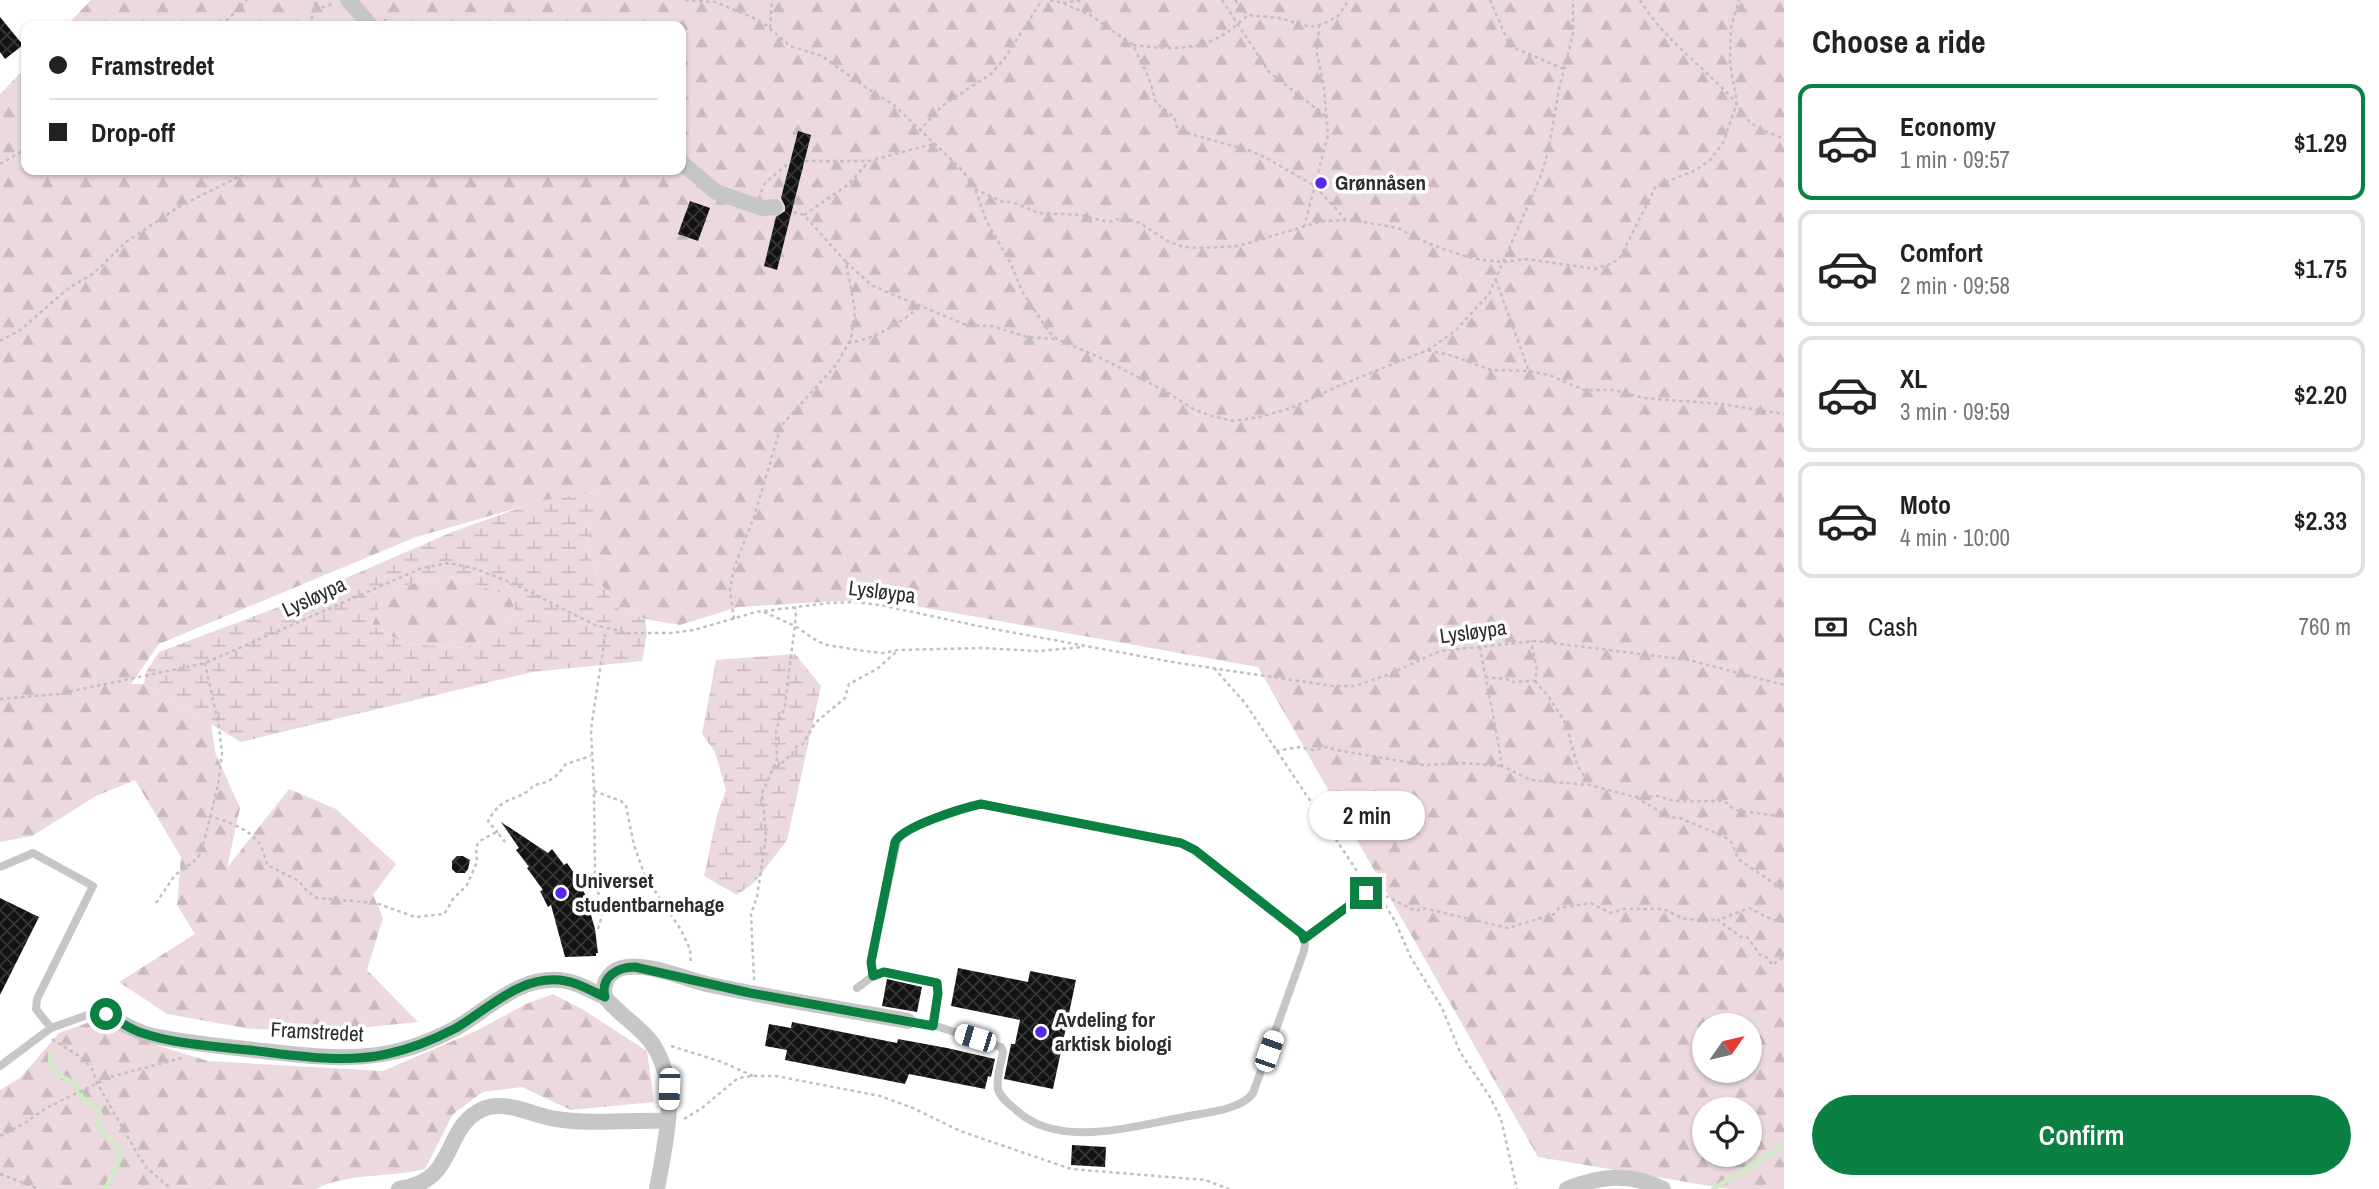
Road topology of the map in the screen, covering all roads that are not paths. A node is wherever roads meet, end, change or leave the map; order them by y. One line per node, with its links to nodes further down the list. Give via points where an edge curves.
1 (349, 0): 2 (street)
2 (367, 21)
3 (686, 166): 4 (street, via 716,192 762,208)
4 (775, 207)
5 (0, 867): 14 (lane, via 33,853 93,886 37,999 36,1009)
6 (1367, 890): 7 (lane)
7 (1304, 939): 8 (lane, via 1206,858 1181,843 981,804 898,837 871,962); 13 (lane, via 1304,951 1253,1093 1243,1103 1221,1109 1106,1131 1043,1128 1024,1118 999,1093 1001,1047)
8 (873, 976): 9 (lane); 13 (lane, via 884,972 937,983)
9 (857, 988)
10 (605, 997): 11 (street, Framstredet, via 567,981 531,984 427,1041 366,1057 297,1055 182,1041 136,1031); 12 (street, via 608,976 626,967 648,968 753,993); 16 (street, Framstredet, via 657,1052 669,1089)
11 (96, 1013): 14 (lane)
12 (908, 1021): 13 (lane)
13 (933, 1026)
14 (49, 1029): 15 (lane)
15 (0, 1066)
16 (668, 1121): 17 (street, via 572,1121 489,1107 467,1120 439,1170 415,1187); 18 (street, Framstredet)
17 (399, 1189)
18 (657, 1189)
19 (1567, 1189): 20 (street, via 1612,1177)
20 (1663, 1189)

